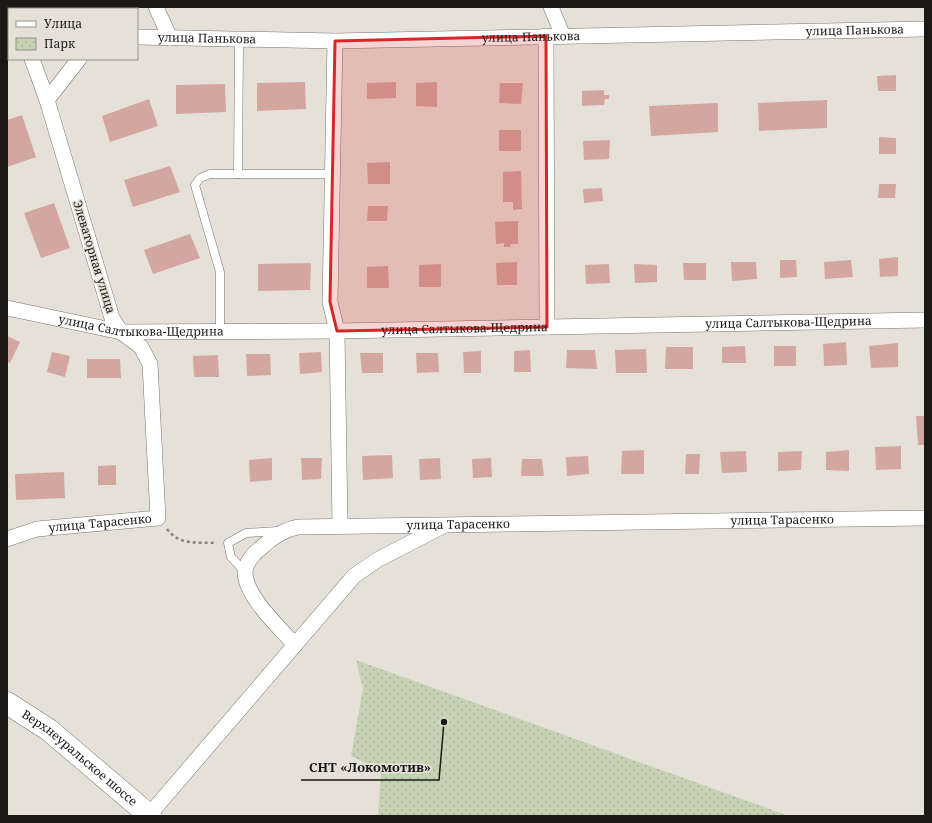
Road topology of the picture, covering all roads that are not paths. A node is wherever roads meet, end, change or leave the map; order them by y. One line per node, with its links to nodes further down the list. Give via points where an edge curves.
1 (156, 7): 7 (street)
2 (552, 7): 5 (street)
3 (925, 29): 5 (street, улица Панькова)
4 (546, 36): 5 (street, улица Панькова); 9 (street, улица Панькова); 17 (street)
5 (563, 36)
6 (138, 37): 7 (street, улица Панькова)
7 (170, 38): 8 (street, улица Панькова)
8 (239, 39): 9 (street, улица Панькова); 13 (lane)
9 (334, 41): 14 (street)
10 (32, 60): 12 (street, Элеваторная улица)
11 (78, 60): 12 (street)
12 (47, 100): 19 (street, Элеваторная улица, via 112,318)
13 (238, 174): 14 (lane); 20 (lane, via 210,174 200,178 195,185 220,272)
14 (332, 174): 18 (street, via 330,302)
15 (7, 308): 19 (street, улица Салтыкова-Щедрина)
16 (925, 320): 17 (street, улица Салтыкова-Щедрина)
17 (548, 327): 18 (street, улица Салтыкова-Щедрина)
18 (337, 331): 20 (street, улица Салтыкова-Щедрина); 24 (street)
19 (122, 332): 20 (street, улица Салтыкова-Щедрина); 21 (street, Элеваторная улица, via 140,347 150,364)
20 (220, 332)
21 (158, 518): 26 (street, улица Тарасенко, via 37,528)
22 (925, 518): 23 (street, улица Тарасенко)
23 (446, 524): 24 (street, улица Тарасенко); 28 (street, via 377,560 354,576)
24 (340, 526): 25 (street, улица Тарасенко)
25 (283, 530): 27 (street, via 252,556); 27 (lane, улица Тарасенко, via 246,533 228,543 231,557)
26 (7, 539)
27 (245, 572): 28 (street, via 249,586 263,608)
28 (295, 645): 30 (street)
29 (7, 703): 30 (main road, Верхнеуральское шоссе, via 49,730)
30 (149, 816)

